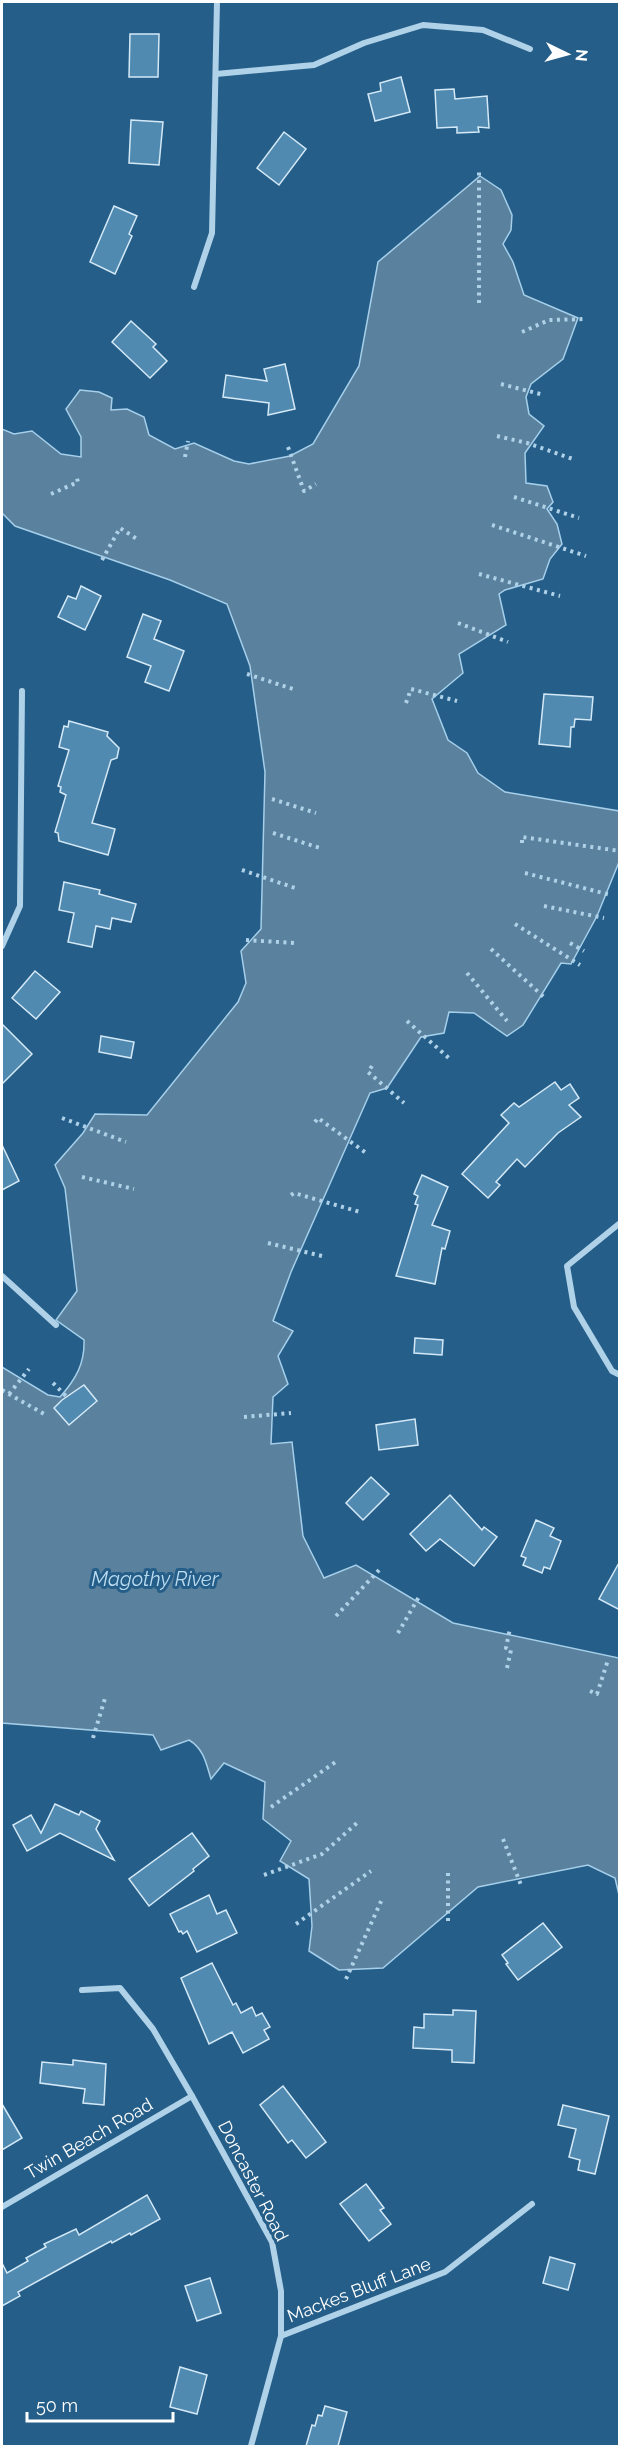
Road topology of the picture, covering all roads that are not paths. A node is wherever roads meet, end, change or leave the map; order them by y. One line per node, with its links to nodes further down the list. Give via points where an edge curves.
1 (217, 2): 3 (street)
2 (530, 49): 3 (street, via 483,30 423,25 364,43 314,65)
3 (216, 74): 4 (street, via 213,234)
4 (194, 287)
5 (22, 691): 6 (street, via 20,906)
6 (2, 946)
7 (620, 1223): 10 (street, via 567,1266 574,1307 612,1371)
8 (2, 1276): 9 (street)
9 (56, 1325)
10 (620, 1375)
11 (82, 1990): 12 (street, Doncaster Road, via 120,1988 153,2030)
12 (192, 2096): 14 (street, Twin Beach Road); 15 (street, Doncaster Road, via 272,2242 281,2291)
13 (532, 2204): 15 (street, Mackes Bluff Lane, via 445,2272)
14 (2, 2207)
15 (281, 2336): 16 (street, Doncaster Road)
16 (251, 2446)

